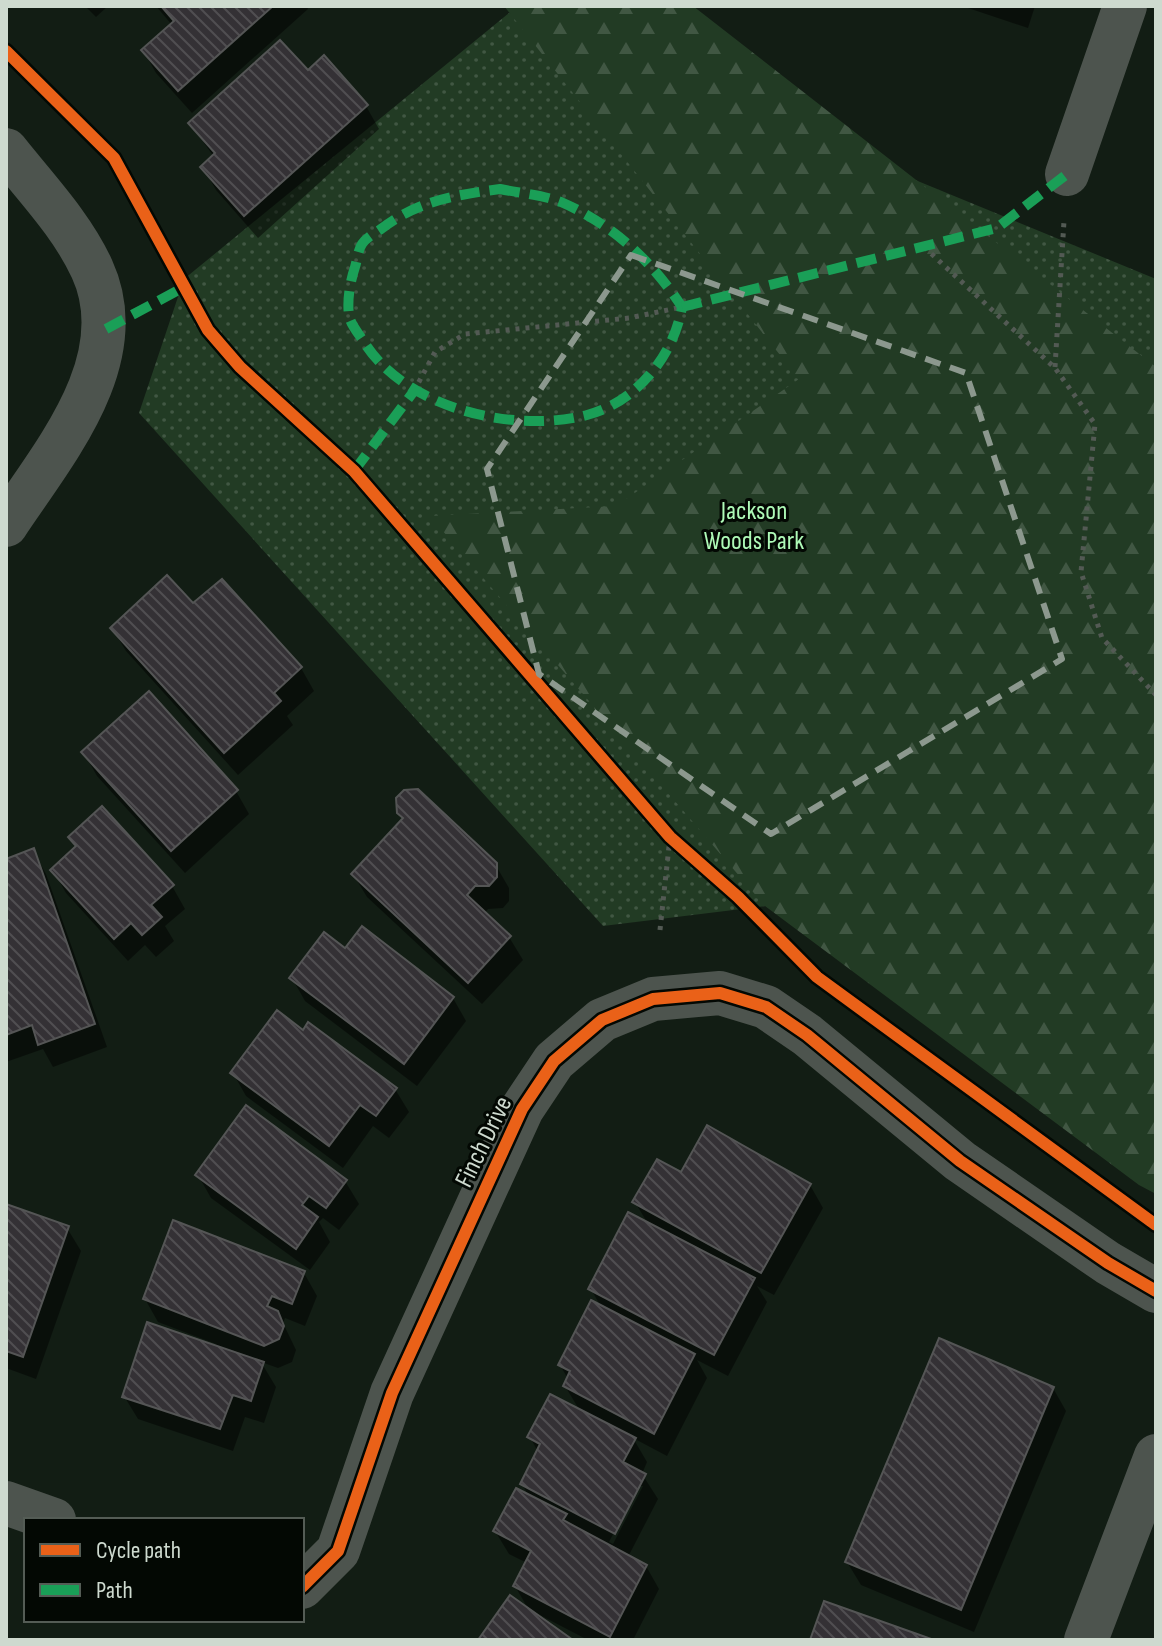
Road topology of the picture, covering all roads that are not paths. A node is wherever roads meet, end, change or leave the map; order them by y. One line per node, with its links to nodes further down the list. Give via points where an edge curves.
1 (1125, 6): 3 (street)
2 (6, 150): 4 (street, via 66,225 93,271 106,329 90,388)
3 (1067, 174)
4 (6, 525)
5 (1156, 1291): 9 (street, Finch Drive, via 960,1161 766,1007 720,993 653,999 602,1020 554,1061 522,1109 392,1393 338,1551)
6 (1156, 1456): 10 (street)
7 (6, 1503): 8 (street)
8 (48, 1518)
9 (304, 1585)
10 (1086, 1640)

